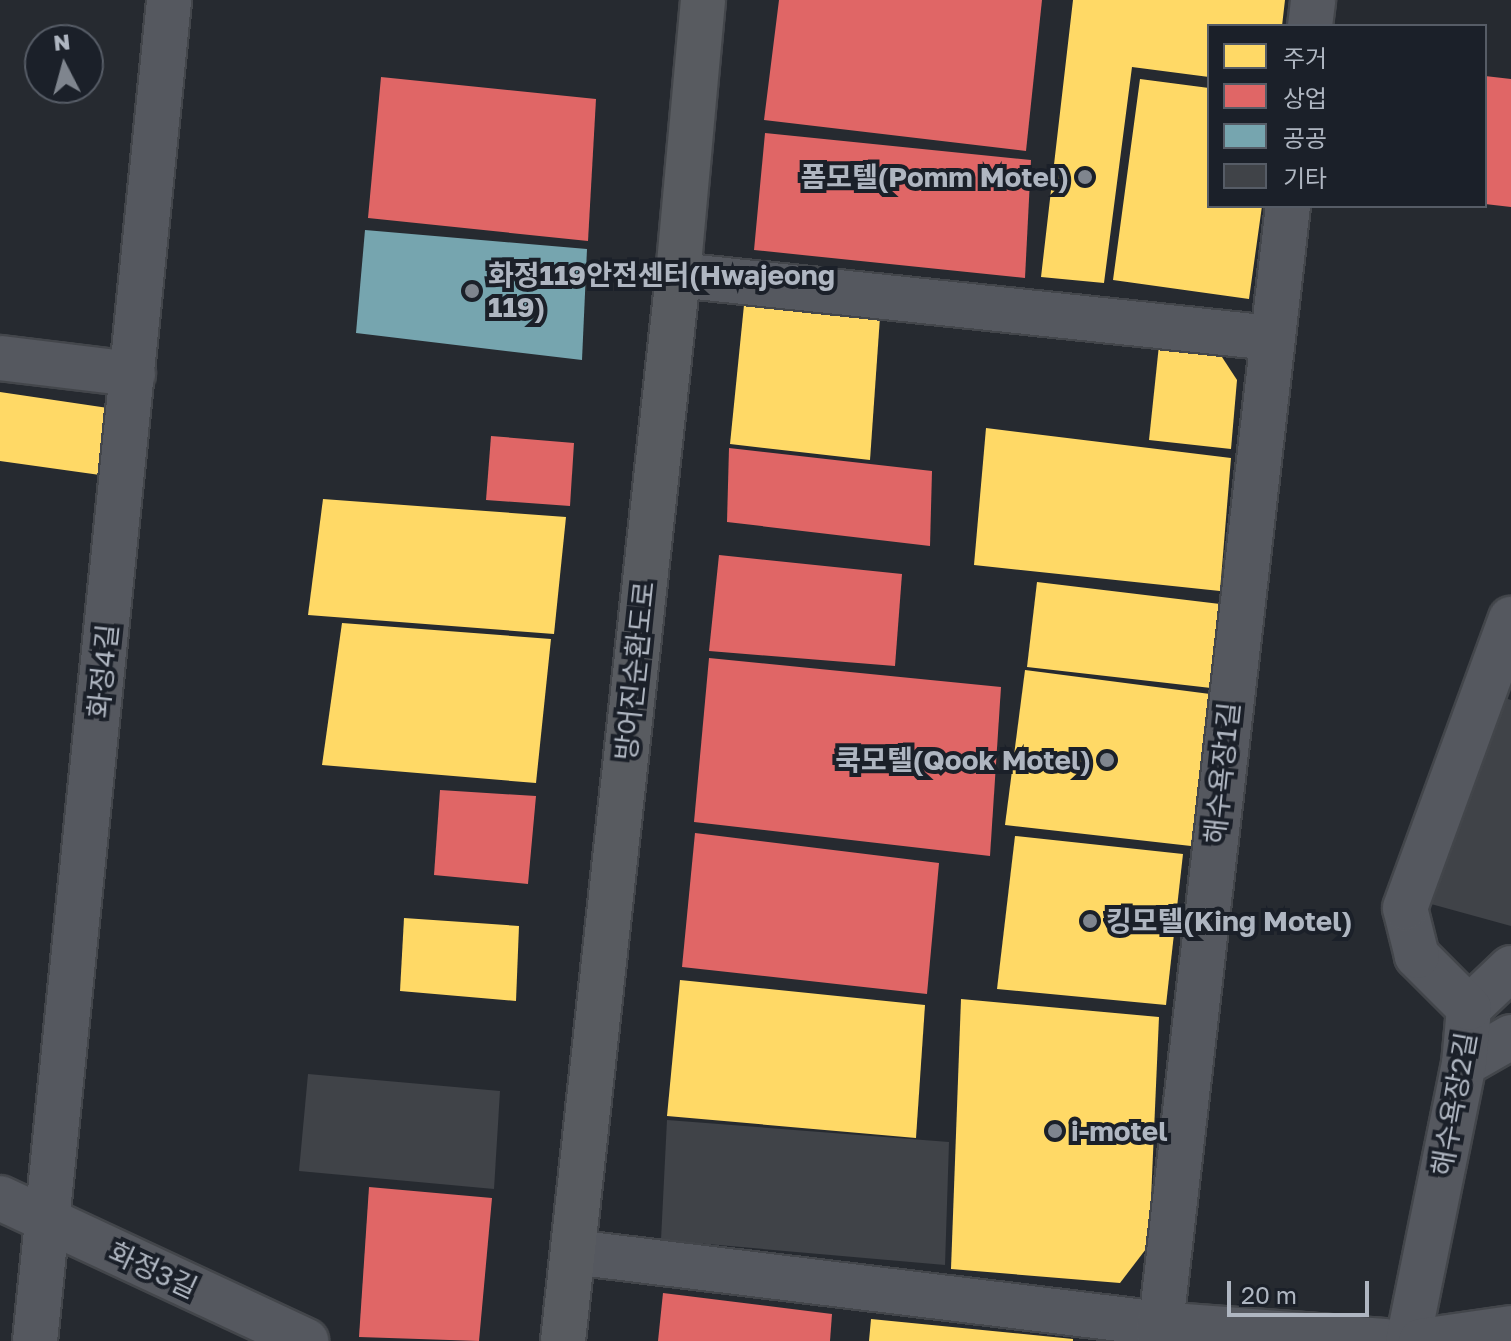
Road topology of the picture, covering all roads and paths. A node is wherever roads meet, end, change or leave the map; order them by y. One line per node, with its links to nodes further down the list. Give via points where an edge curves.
1 (169, 0): 9 (street, 화정4길)
2 (703, 0): 6 (main road, 방어진순환도로)
3 (1313, 0): 4 (street)
4 (1310, 24)
5 (1288, 208): 7 (street, 해수욕장1길)
6 (678, 275): 7 (street); 18 (main road, 방어진순환도로)
7 (1271, 338): 20 (street, 해수욕장1길)
8 (0, 358): 9 (street)
9 (133, 374): 17 (street, 화정4길)
10 (1511, 619): 12 (street, 해수욕장2길, via 1405,908 1417,956)
11 (1511, 968): 12 (street)
12 (1469, 1008): 14 (street, 해수욕장2길)
13 (1511, 1037): 14 (street)
14 (1464, 1064): 15 (street); 25 (street, 해수욕장2길)
15 (1511, 1067)
16 (0, 1198): 17 (street, 화정3길)
17 (47, 1221): 21 (street, 화정4길); 22 (street, 화정3길)
18 (573, 1252): 20 (street); 23 (main road, 방어진순환도로)
19 (1511, 1328): 26 (street)
20 (1159, 1332): 24 (street)
21 (35, 1341)
22 (306, 1341)
23 (563, 1341)
24 (1385, 1341)
25 (1408, 1341)
26 (1421, 1341)

